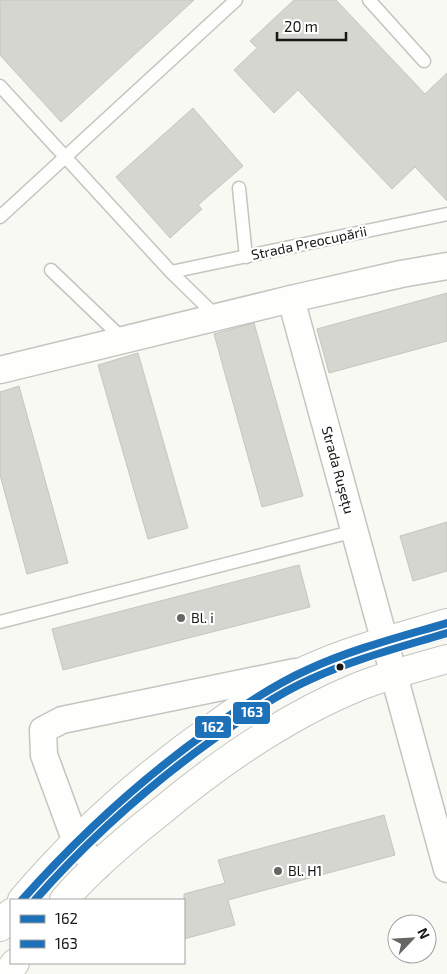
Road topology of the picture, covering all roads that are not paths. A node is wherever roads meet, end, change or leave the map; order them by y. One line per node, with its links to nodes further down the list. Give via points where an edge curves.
1 (236, 0): 5 (lane)
2 (369, 0): 3 (lane)
3 (424, 61)
4 (0, 86): 5 (lane)
5 (66, 158): 8 (lane); 12 (lane)
6 (238, 188): 9 (lane)
7 (447, 214): 9 (lane, Strada Preocupării)
8 (0, 216)
9 (246, 256): 12 (lane, Strada Preocupării)
10 (447, 266): 13 (street)
11 (51, 270): 15 (lane)
12 (171, 272): 14 (lane)
13 (291, 299): 14 (street); 17 (street, Strada Rușețu)
14 (217, 317): 15 (street)
15 (124, 340): 16 (street)
16 (0, 370)
17 (355, 531): 18 (lane); 20 (street, Strada Rușețu)
18 (0, 622)
19 (447, 623): 20 (street)
20 (385, 641): 22 (street); 23 (street, Strada Rușețu)
21 (447, 659): 23 (street)
22 (306, 670): 24 (street, via 243,706 172,756); 24 (street, via 62,720 43,730 44,755)
23 (394, 674): 25 (street, via 321,704 260,737 193,784); 26 (street)
24 (76, 842): 25 (street); 27 (street)
25 (97, 867): 28 (street)
26 (447, 868)
27 (23, 899)
28 (65, 899)
29 (10, 914): 30 (street)
30 (0, 927)

